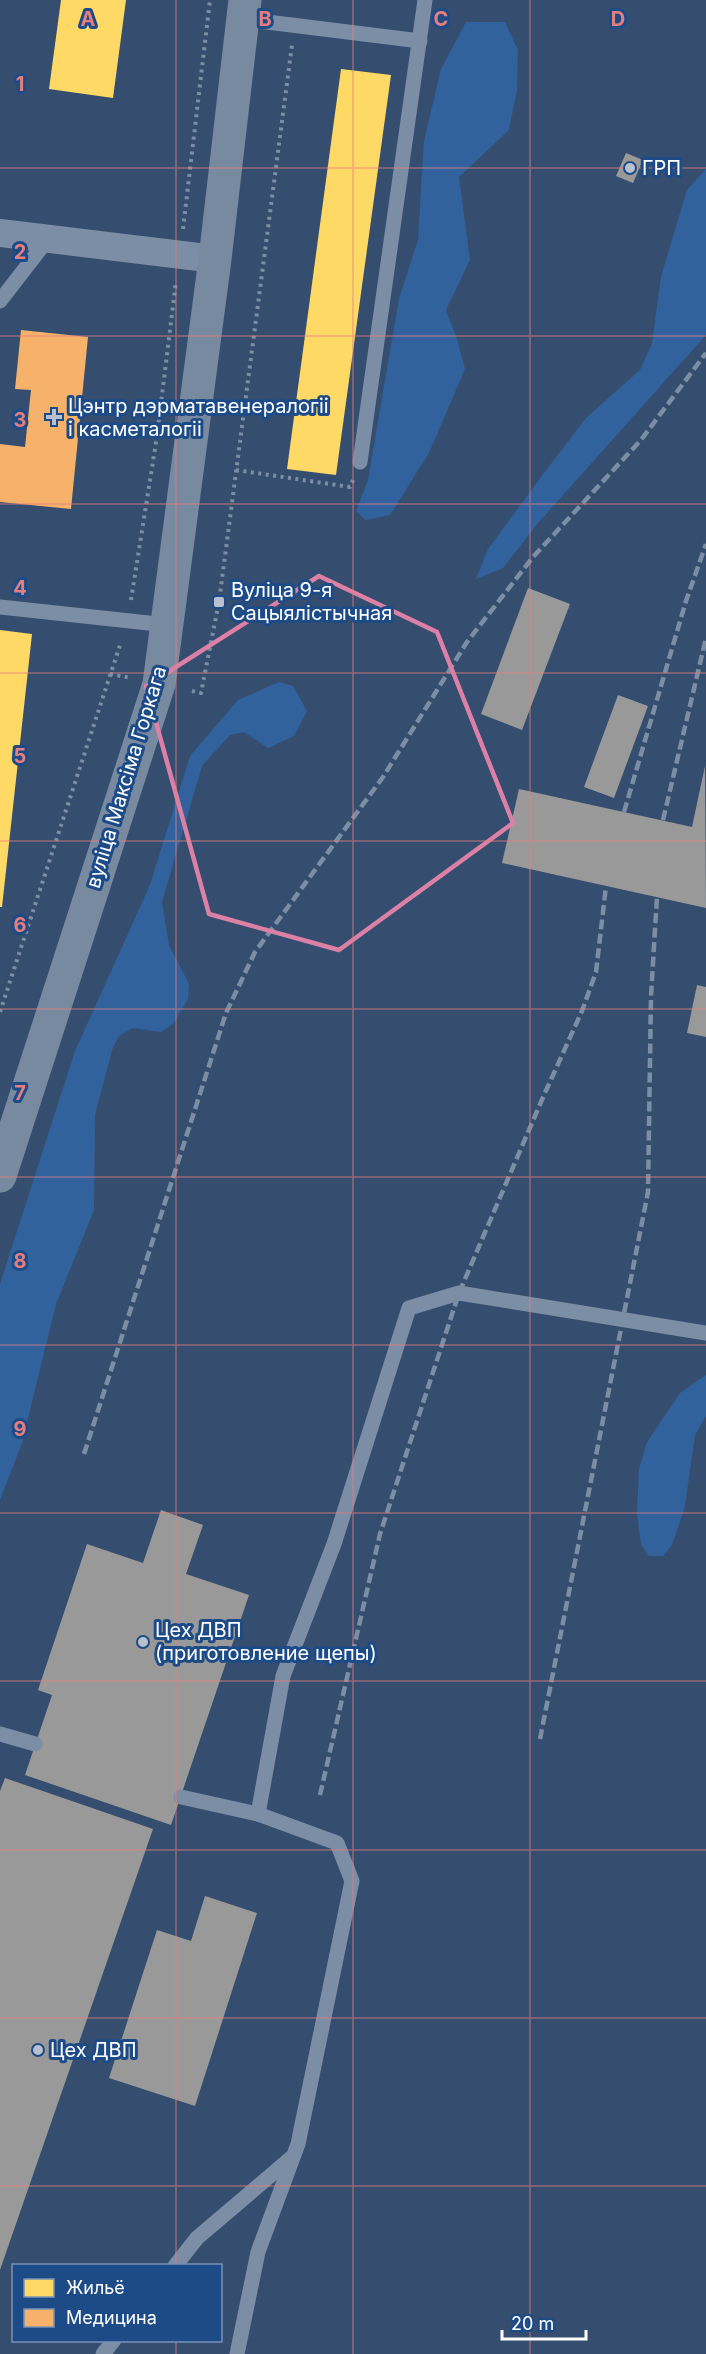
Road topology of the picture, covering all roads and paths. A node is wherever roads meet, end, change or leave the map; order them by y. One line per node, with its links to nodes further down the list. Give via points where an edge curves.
1 (210, 0): 8 (path)
2 (425, 0): 5 (lane)
3 (252, 10): 4 (lane); 9 (main road, вуліца Максіма Горкага)
4 (295, 25): 5 (lane); 12 (path)
5 (420, 41): 11 (lane)
6 (0, 233): 7 (street)
7 (48, 239): 8 (street); 10 (lane)
8 (180, 253): 9 (street); 14 (path)
9 (215, 259): 15 (main road, вуліца Максіма Горкага)
10 (0, 302)
11 (360, 462): 12 (path, via 350,487)
12 (236, 470): 18 (path, via 219,602 201,693)
13 (0, 607): 14 (lane)
14 (128, 619): 15 (lane); 16 (path)
15 (167, 625): 20 (main road, вуліца Максіма Горкага, via 159,684)
16 (110, 674): 17 (path); 19 (path)
17 (134, 679)
18 (192, 691)
19 (0, 1012)
20 (0, 1173)
21 (706, 1333): 25 (lane, via 459,1293 409,1308 334,1544 283,1676)
22 (0, 1734): 23 (lane)
23 (36, 1744)
24 (180, 1797): 25 (lane)
25 (258, 1814): 26 (lane, via 337,1843 352,1881)
26 (293, 2156): 27 (lane, via 197,2238); 30 (lane, via 258,2252)
27 (176, 2264)
28 (112, 2342): 29 (lane)
29 (103, 2354)
30 (237, 2354)

